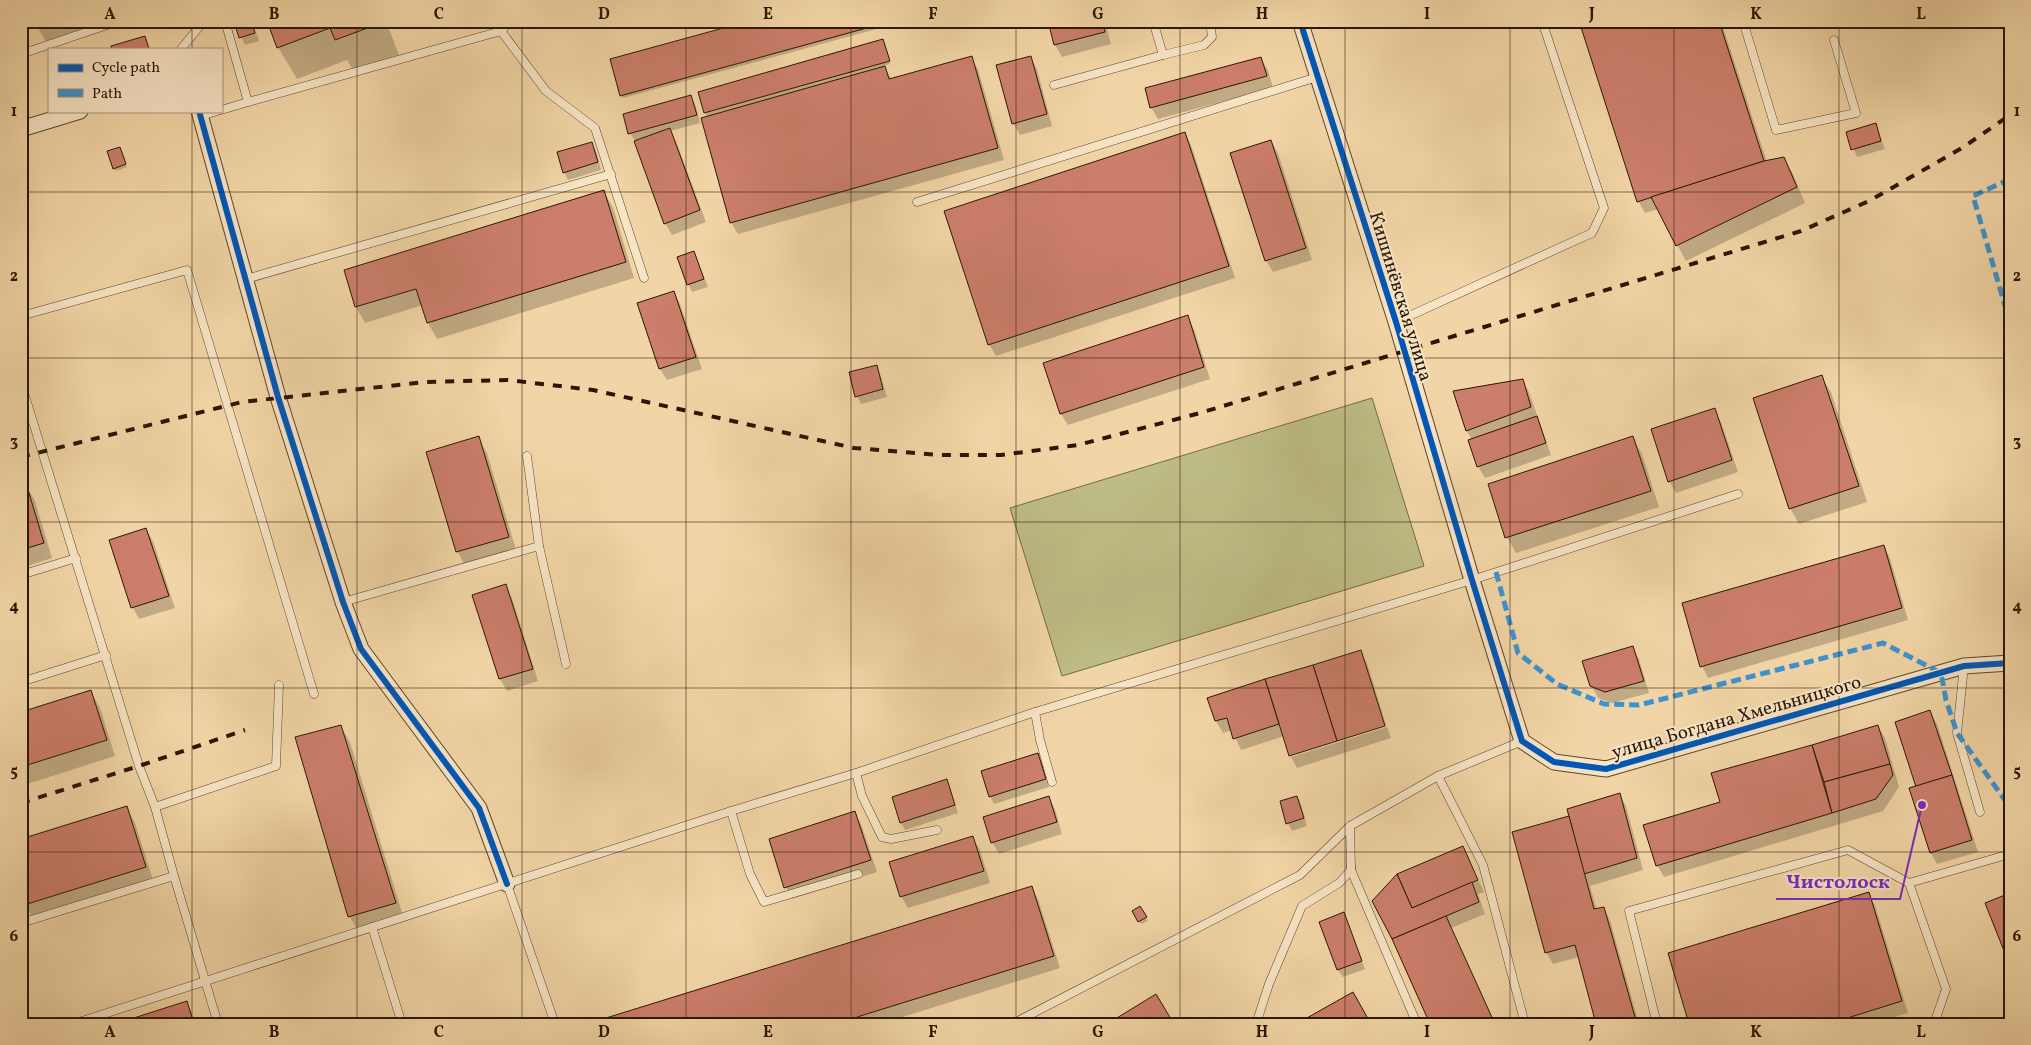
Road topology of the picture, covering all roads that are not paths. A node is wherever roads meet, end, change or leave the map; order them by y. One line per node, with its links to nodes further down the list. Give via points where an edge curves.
1 (119, 21): 13 (lane)
2 (204, 21): 12 (lane)
3 (223, 21): 17 (lane)
4 (510, 21): 10 (lane)
5 (1153, 21): 14 (lane)
6 (1210, 21): 14 (lane, via 1212,37 1204,44)
7 (1300, 21): 15 (street, Кишинёвская улица)
8 (1542, 21): 27 (lane, via 1604,208 1592,233)
9 (1743, 21): 11 (lane, via 1776,130 1856,113)
10 (501, 31): 17 (lane); 22 (lane, via 546,91 595,128)
11 (1834, 40)
12 (181, 48)
13 (21, 54)
14 (1163, 55): 16 (lane)
15 (1317, 77): 23 (lane); 27 (street, Кишинёвская улица)
16 (1054, 85)
17 (248, 102): 18 (lane)
18 (222, 110)
19 (77, 112): 21 (street)
20 (200, 114): 25 (street)
21 (21, 129)
22 (611, 174): 24 (lane); 25 (lane)
23 (917, 202)
24 (644, 278)
25 (246, 279): 35 (street, via 278,397)
26 (21, 316): 42 (lane, via 187,270)
27 (1396, 322): 34 (street, Кишинёвская улица)
28 (21, 383): 32 (lane)
29 (527, 456): 31 (lane)
30 (1738, 494): 34 (lane)
31 (539, 546): 35 (lane); 38 (lane)
32 (76, 558): 33 (lane); 36 (lane)
33 (21, 575)
34 (1472, 580): 43 (lane); 44 (street)
35 (343, 602): 58 (street, via 362,649 479,808)
36 (106, 655): 40 (lane); 48 (lane, via 139,766)
37 (2010, 663): 39 (street, улица Богдана Хмельницкого)
38 (566, 664)
39 (1964, 666): 44 (street, улица Богдана Хмельницкого, via 1606,769 1554,762); 50 (lane, via 1958,733)
40 (21, 682)
41 (279, 685): 48 (lane, via 276,766)
42 (314, 694)
43 (1035, 712): 45 (lane); 47 (lane)
44 (1522, 741): 46 (lane)
45 (856, 773): 49 (lane); 52 (lane, via 862,796 882,837 891,839)
46 (1438, 776): 51 (lane); 69 (lane, via 1483,864)
47 (1052, 782)
48 (155, 807): 56 (lane)
49 (731, 811): 55 (lane, via 750,874 764,902); 58 (lane)
50 (1980, 812)
51 (1350, 826): 54 (lane); 66 (lane, via 1300,875)
52 (938, 830)
53 (2010, 854): 57 (lane)
54 (1351, 870): 67 (lane, via 1339,883 1302,906); 68 (lane)
55 (858, 874)
56 (174, 876): 59 (lane); 61 (lane)
57 (1910, 883): 70 (lane, via 1848,850 1629,911); 71 (lane, via 1946,989)
58 (507, 884): 60 (lane); 65 (lane)
59 (21, 922)
60 (372, 927): 61 (lane); 64 (lane)
61 (206, 982): 62 (lane); 63 (lane)
62 (73, 1024)
63 (218, 1024)
64 (402, 1024)
65 (555, 1024)
66 (1012, 1024)
67 (1256, 1024)
68 (1418, 1024)
69 (1525, 1024)
70 (1657, 1024)
71 (1934, 1024)

